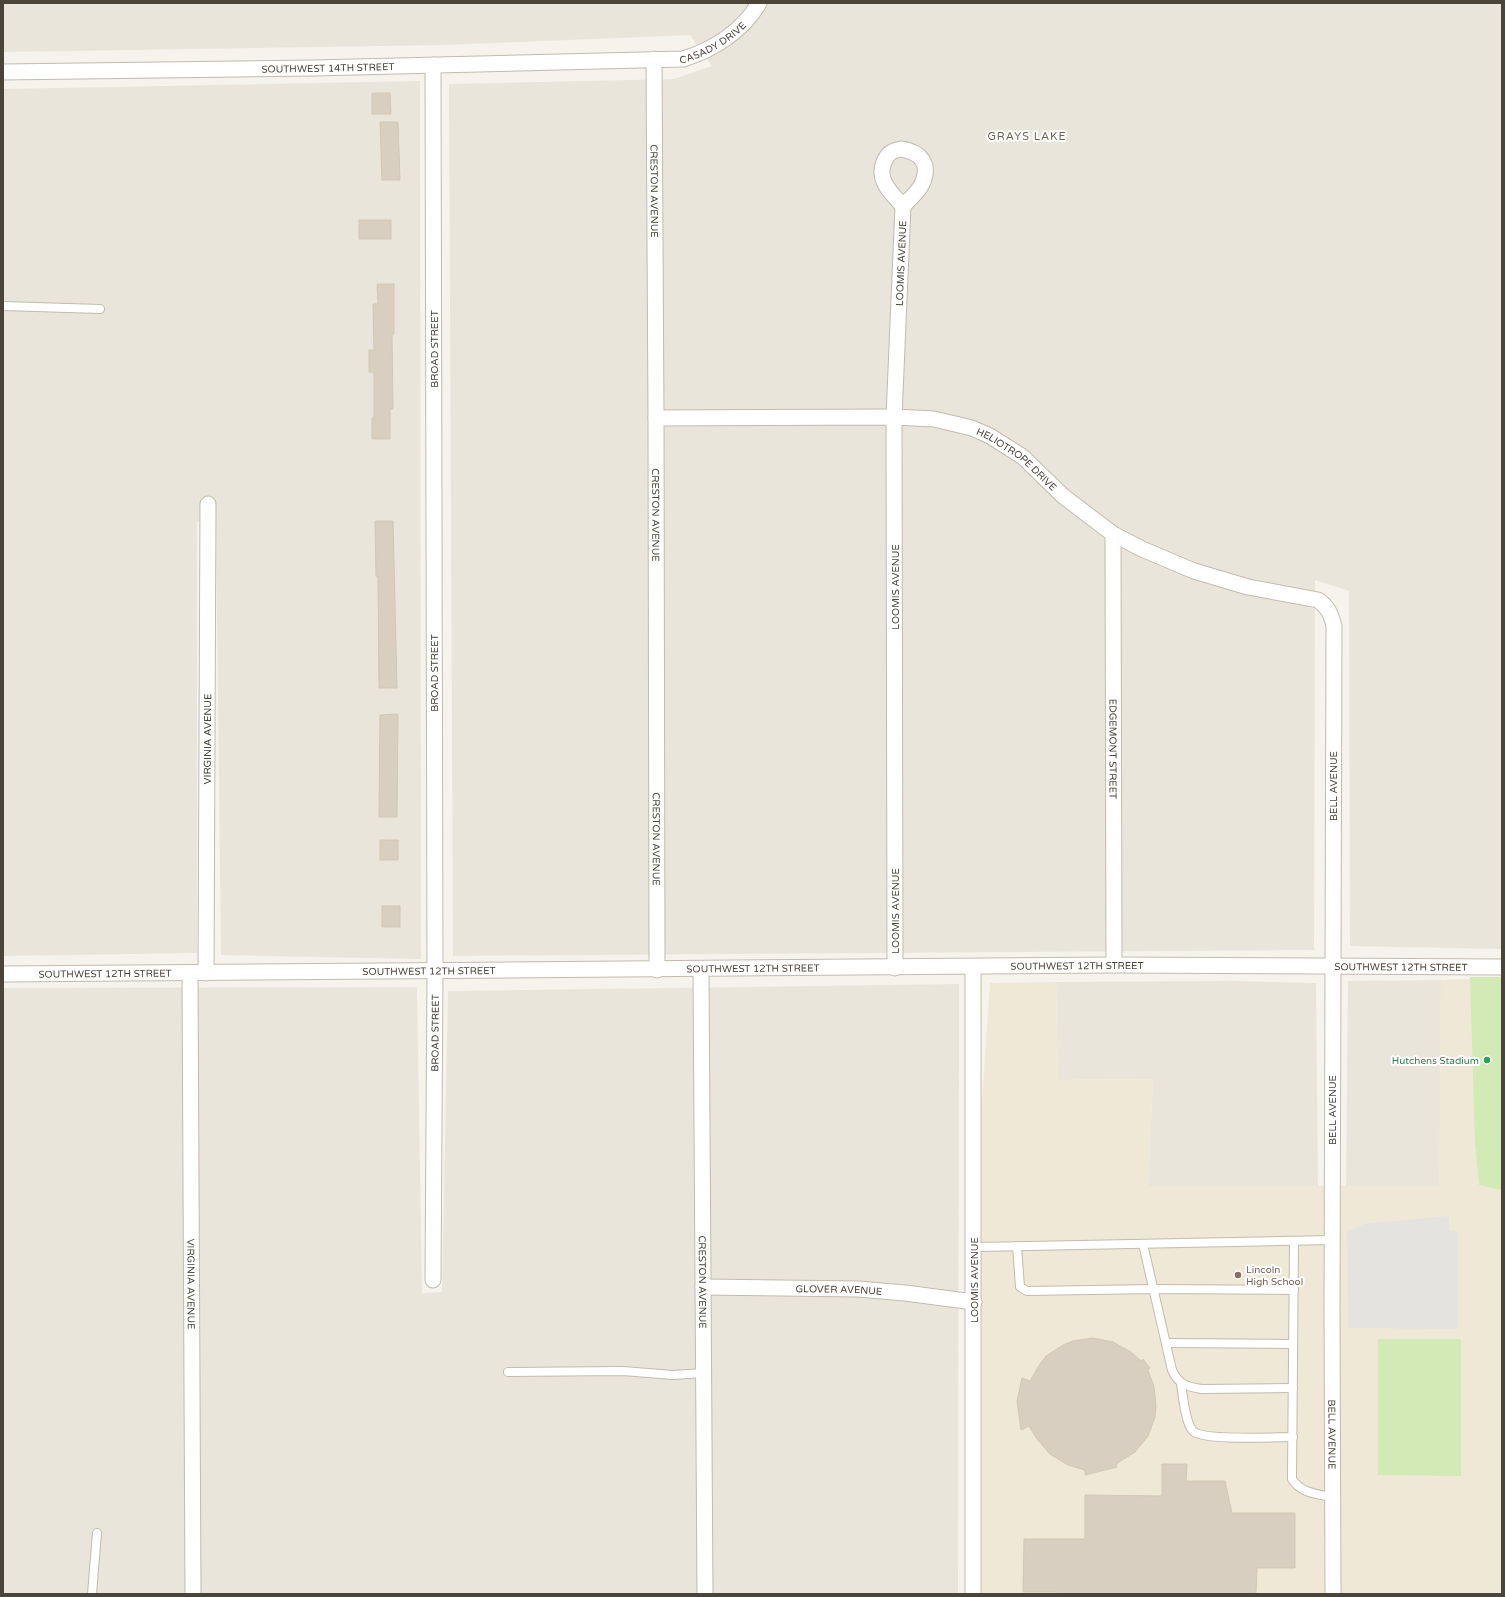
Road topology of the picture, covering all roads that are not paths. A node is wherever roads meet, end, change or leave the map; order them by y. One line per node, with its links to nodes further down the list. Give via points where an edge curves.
1 (759, 3): 2 (street, CASADY DRIVE, via 729,36 709,50 683,59)
2 (654, 59): 3 (street, SOUTHWEST 14TH STREET); 9 (street, CRESTON AVENUE)
3 (433, 65): 4 (street, SOUTHWEST 14TH STREET); 20 (street, BROAD STREET)
4 (3, 72)
5 (903, 206): 8 (street, LOOMIS AVENUE)
6 (3, 306): 7 (lane)
7 (100, 309)
8 (894, 417): 9 (street, HELIOTROPE DRIVE); 11 (street, HELIOTROPE DRIVE, via 934,419 972,428 990,436 1023,457 1063,496); 17 (street, LOOMIS AVENUE)
9 (656, 418): 18 (street, CRESTON AVENUE)
10 (208, 504): 22 (street, VIRGINIA AVENUE)
11 (1113, 534): 12 (street, HELIOTROPE DRIVE, via 1194,571 1248,587 1318,600 1330,612); 13 (street, EDGEMONT STREET)
12 (1334, 626): 14 (street, BELL AVENUE)
13 (1114, 965): 14 (street, SOUTHWEST 12TH STREET); 15 (street, SOUTHWEST 12TH STREET)
14 (1333, 966): 16 (street, SOUTHWEST 12TH STREET); 24 (street, BELL AVENUE)
15 (973, 967): 17 (street, SOUTHWEST 12TH STREET); 28 (street, LOOMIS AVENUE)
16 (1502, 967)
17 (895, 968): 19 (street, SOUTHWEST 12TH STREET)
18 (657, 970): 19 (street, SOUTHWEST 12TH STREET); 20 (street, SOUTHWEST 12TH STREET)
19 (701, 970): 30 (street, CRESTON AVENUE)
20 (435, 972): 22 (street, SOUTHWEST 12TH STREET); 29 (street, BROAD STREET)
21 (190, 973): 22 (street, SOUTHWEST 12TH STREET); 23 (street, SOUTHWEST 12TH STREET); 44 (street, VIRGINIA AVENUE)
22 (206, 973)
23 (3, 974)
24 (1332, 1240): 25 (lane); 41 (street, BELL AVENUE)
25 (1294, 1241): 26 (lane); 32 (lane)
26 (1143, 1244): 27 (lane); 31 (lane)
27 (1017, 1246): 28 (lane); 31 (lane, via 1020,1287 1027,1291)
28 (974, 1247): 33 (street, LOOMIS AVENUE)
29 (433, 1280)
30 (703, 1287): 33 (street, GLOVER AVENUE, via 858,1289); 37 (street, CRESTON AVENUE)
31 (1154, 1289): 32 (lane); 34 (lane)
32 (1294, 1290): 35 (lane)
33 (974, 1302): 46 (street, LOOMIS AVENUE)
34 (1166, 1343): 35 (lane); 38 (lane, via 1172,1370)
35 (1293, 1344): 39 (lane)
36 (508, 1372): 37 (lane, via 623,1371 673,1375)
37 (704, 1373): 45 (street, CRESTON AVENUE)
38 (1181, 1384): 39 (lane, via 1202,1390); 40 (lane, via 1188,1419 1192,1431 1198,1435 1217,1438)
39 (1293, 1388): 40 (lane)
40 (1292, 1437): 41 (lane, via 1292,1479 1296,1486 1304,1491)
41 (1332, 1497): 47 (street, BELL AVENUE)
42 (97, 1534): 43 (lane)
43 (92, 1594)
44 (193, 1594)
45 (705, 1594)
46 (974, 1594)
47 (1332, 1594)

